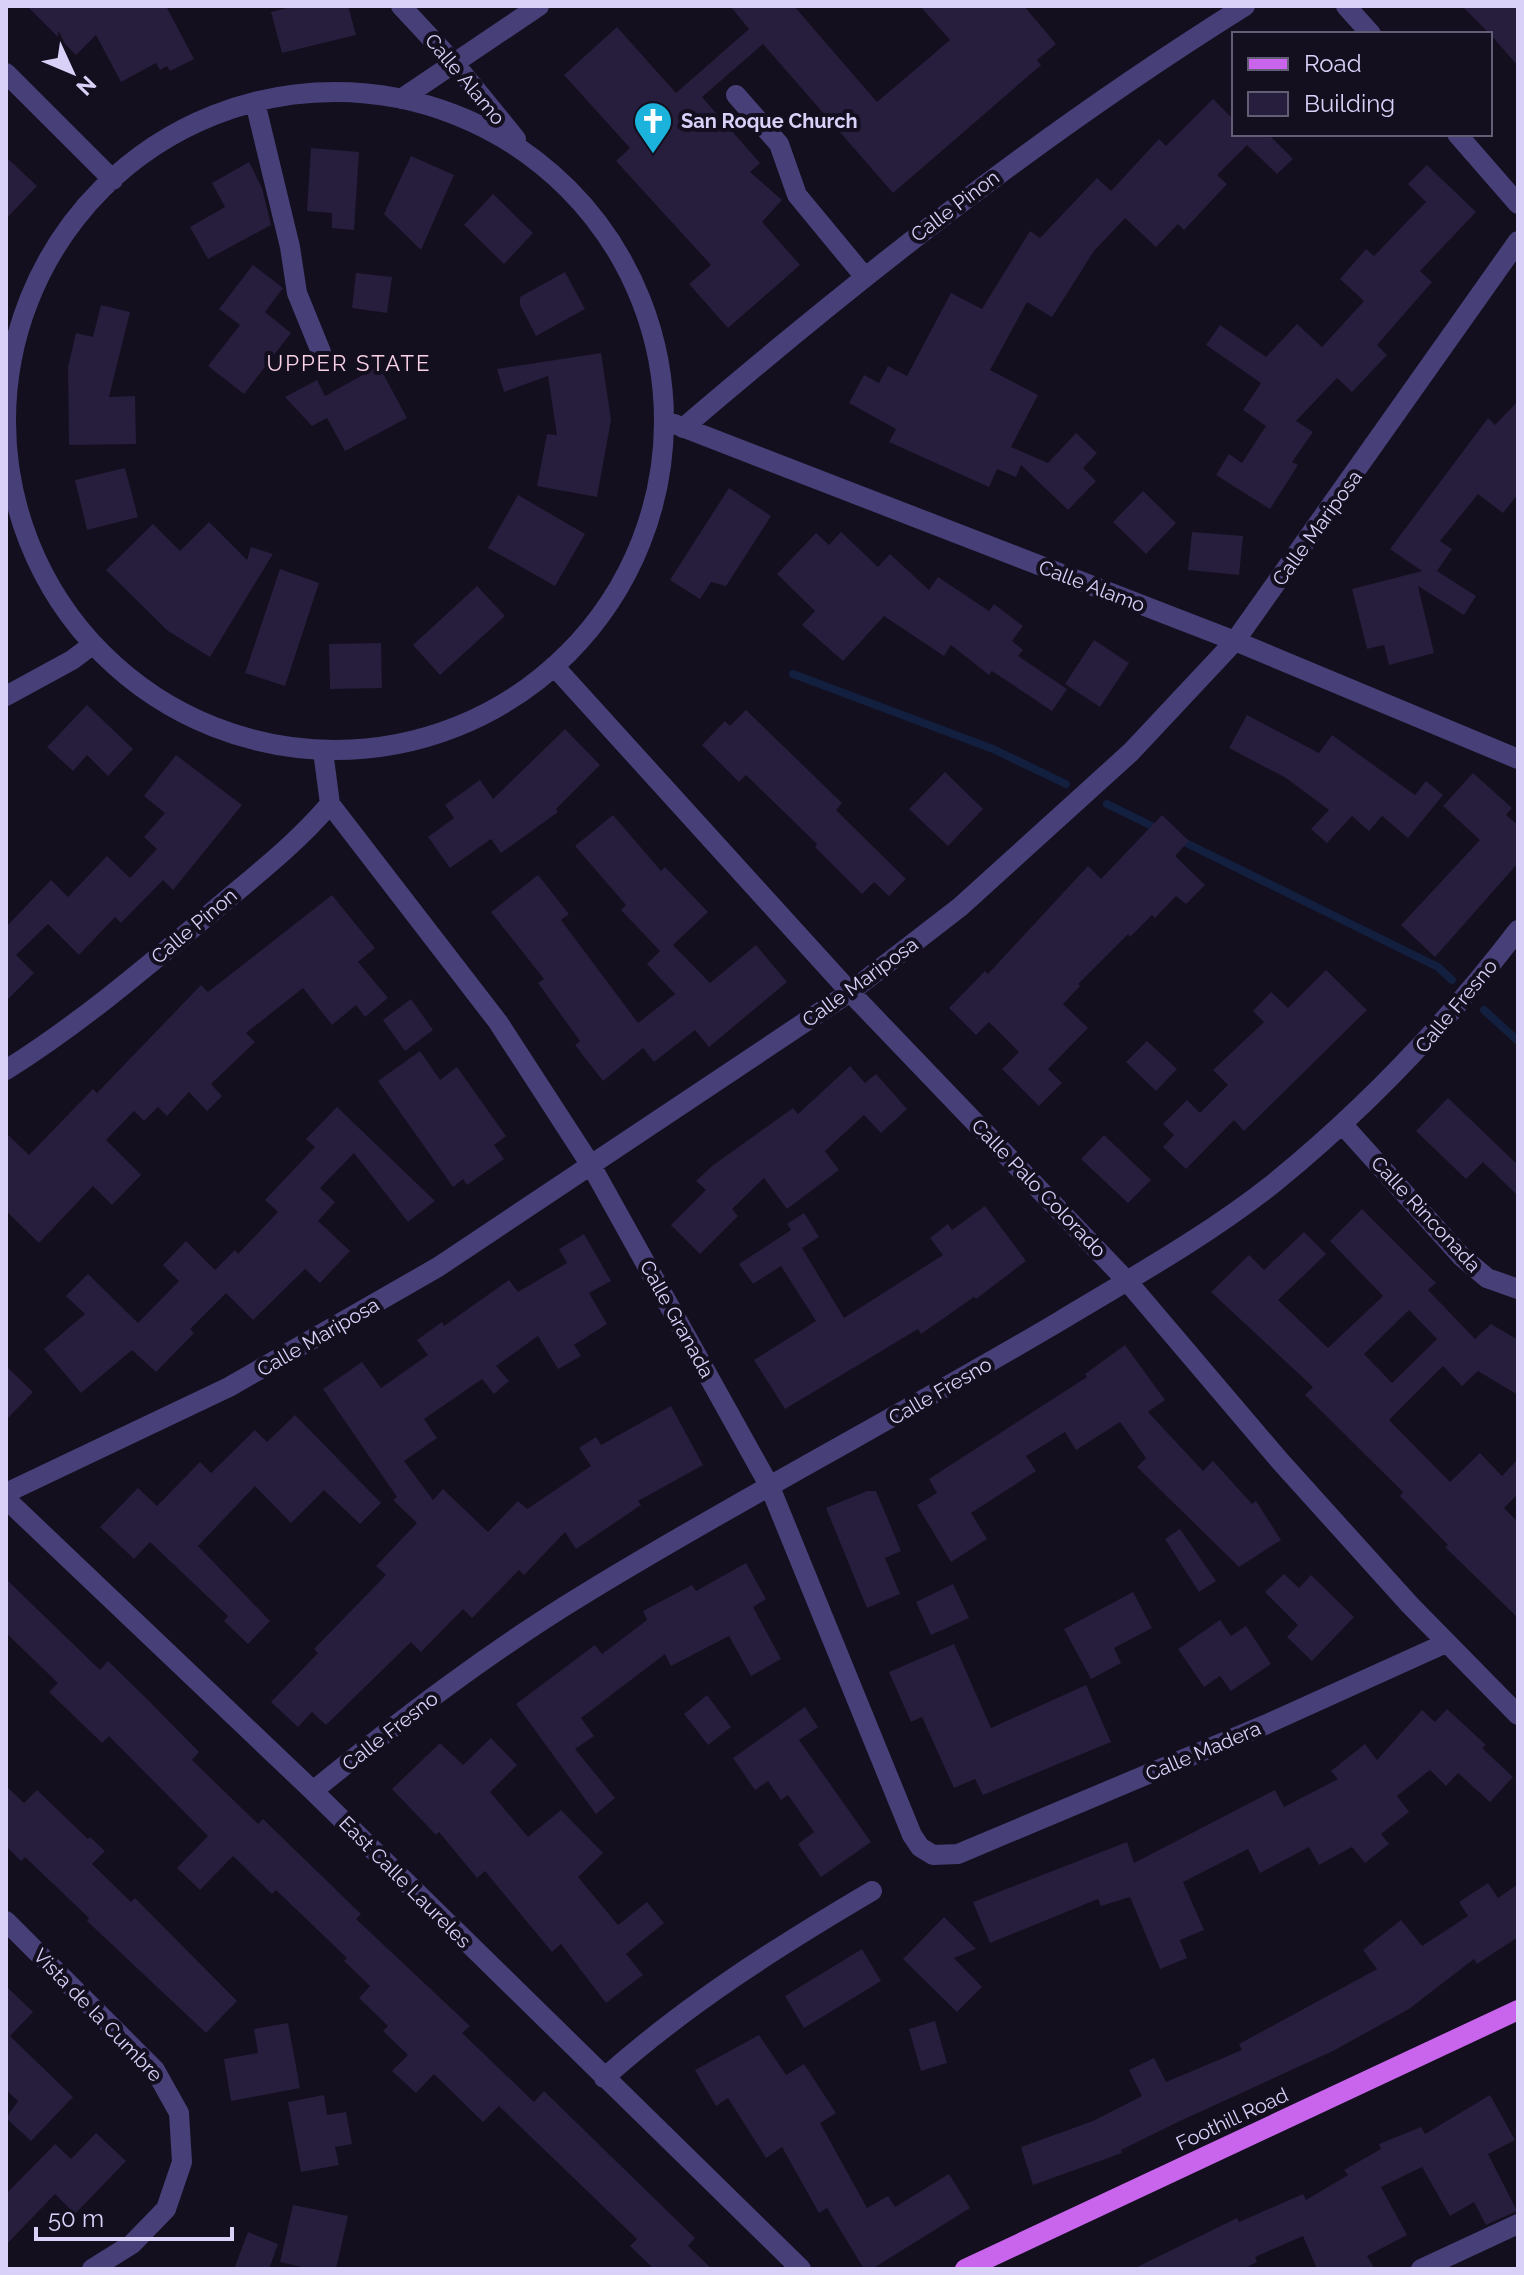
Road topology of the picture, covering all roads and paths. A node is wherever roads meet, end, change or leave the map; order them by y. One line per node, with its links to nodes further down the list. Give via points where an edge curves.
1 (401, 6): 6 (street, Calle Alamo)
2 (539, 6): 6 (street)
3 (1245, 6): 16 (street, Calle Pinon, via 1062,127)
4 (1346, 6): 5 (street)
5 (1369, 32)
6 (455, 64): 9 (street); 12 (street, Calle Alamo)
7 (6, 73): 13 (street)
8 (736, 95): 16 (street, via 779,144 797,195)
9 (401, 99): 10 (street, via 336,92); 12 (street, via 456,114)
10 (255, 102): 13 (street, via 179,132); 17 (street, via 297,293)
11 (1459, 136): 14 (street)
12 (528, 153): 18 (street, via 592,214 617,250 653,332)
13 (113, 180): 19 (street, via 83,210 38,280 12,358)
14 (1518, 204)
15 (1518, 241): 20 (street, Calle Mariposa)
16 (864, 276): 18 (street, Calle Pinon)
17 (321, 352)
18 (674, 424): 20 (street, Calle Alamo); 22 (street, via 655,498 627,573 598,617)
19 (6, 441): 21 (street, via 32,551)
20 (1235, 641): 25 (street, Calle Alamo); 28 (street, Calle Mariposa, via 1064,816 960,907)
21 (92, 645): 23 (street); 24 (street, via 141,688 197,721 259,742)
22 (554, 666): 24 (street, via 485,714 446,731 406,743); 28 (street, Calle Palo Colorado)
23 (6, 696)
24 (323, 751): 26 (street)
25 (1518, 759)
26 (330, 804): 29 (street, Calle Pinon, via 307,831 182,937); 31 (street, Calle Granada, via 498,1022)
27 (1518, 930): 30 (street, Calle Fresno, via 1419,1050)
28 (850, 992): 31 (street, Calle Mariposa); 32 (street, Calle Palo Colorado)
29 (6, 1070)
30 (1343, 1125): 32 (street, Calle Fresno, via 1198,1239); 33 (street, Calle Rinconada, via 1462,1257 1487,1278)
31 (592, 1167): 34 (street, Calle Granada); 35 (street, Calle Mariposa, via 333,1330)
32 (1127, 1281): 34 (street, Calle Fresno); 36 (street, Calle Palo Colorado, via 1280,1461)
33 (1518, 1289)
34 (770, 1487): 38 (street, Calle Fresno, via 498,1650); 39 (street, Calle Granada, via 912,1835 933,1855)
35 (6, 1496): 38 (street, East Calle Laureles)
36 (1446, 1643): 37 (street, Calle Palo Colorado); 39 (street, Calle Madera)
37 (1518, 1715)
38 (313, 1791): 43 (street, East Calle Laureles)
39 (958, 1854)
40 (872, 1891): 43 (street, via 720,1984 658,2029)
41 (6, 1921): 45 (street, Vista de la Cumbre, via 155,2070 179,2113 182,2162 166,2209 132,2244)
42 (1518, 2010): 47 (main road, Foothill Road)
43 (604, 2078): 46 (street, East Calle Laureles)
44 (1518, 2224): 48 (street)
45 (92, 2269)
46 (801, 2269)
47 (965, 2269)
48 (1421, 2269)

